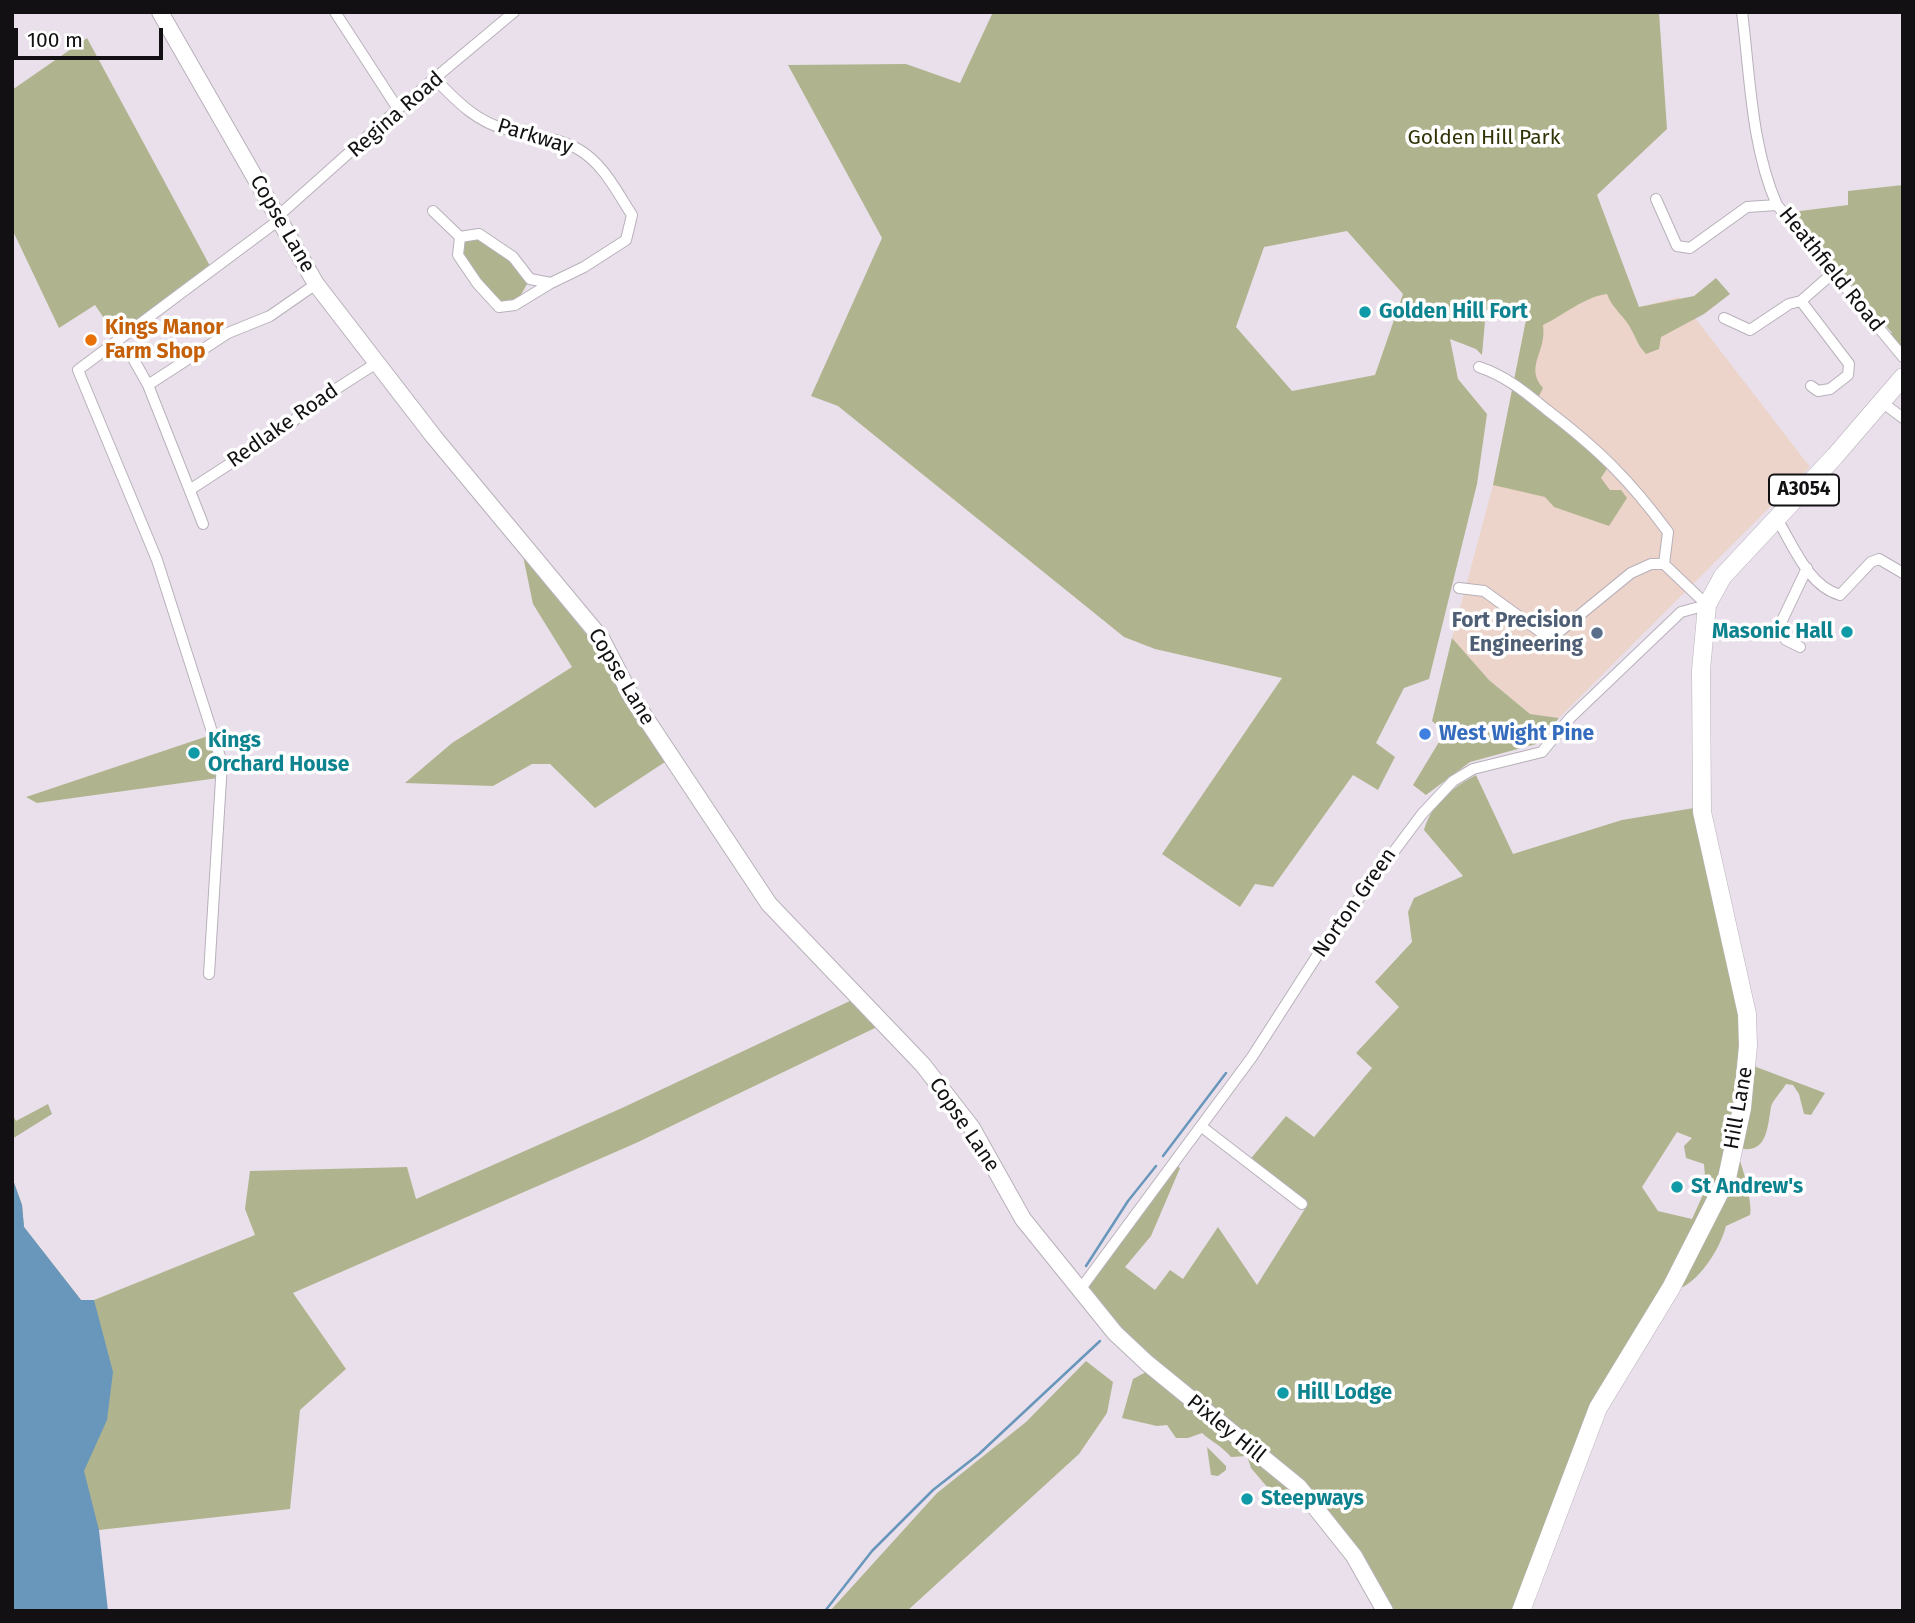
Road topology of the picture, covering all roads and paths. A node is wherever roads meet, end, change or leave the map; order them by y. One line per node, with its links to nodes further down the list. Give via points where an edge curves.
1 (160, 12): 10 (street, Copse Lane)
2 (335, 12): 6 (street)
3 (514, 12): 5 (street, Regina Road)
4 (1742, 12): 8 (street, Heathfield Road, via 1755,118)
5 (436, 80): 6 (street, Regina Road); 13 (street, Parkway, via 471,115 579,149 606,173 632,215 626,240)
6 (398, 108): 10 (street, Regina Road)
7 (1656, 199): 8 (street, via 1678,246 1690,248 1747,207)
8 (1777, 205): 12 (street, Heathfield Road)
9 (433, 211): 11 (street)
10 (278, 219): 14 (street, Copse Lane); 37 (street, Regina Road, via 78,370 157,560 222,763)
11 (460, 237): 13 (street, via 480,234 513,257 530,279); 13 (street, Parkway, via 457,255 499,307 515,305)
12 (1833, 273): 15 (street); 18 (street, Heathfield Road)
13 (551, 283)
14 (316, 284): 19 (street, Copse Lane); 22 (street, via 270,316 228,333)
15 (1801, 301): 16 (street, via 1788,304 1751,335); 23 (street, via 1849,364 1848,375 1830,389 1818,391)
16 (1724, 318)
17 (130, 353): 22 (street)
18 (1903, 357)
19 (376, 364): 26 (street, Redlake Road); 40 (street, Copse Lane, via 601,638 631,696 769,904 923,1065 972,1128 1023,1219)
20 (1479, 367): 31 (street, via 1502,375 1601,451 1668,532)
21 (1903, 377): 24 (main road, A3054)
22 (148, 385): 26 (street)
23 (1811, 386)
24 (1883, 403): 25 (street); 27 (main road, A3054)
25 (1903, 418)
26 (191, 489): 28 (street)
27 (1777, 519): 32 (street); 35 (main road, A3054, via 1723,576)
28 (203, 524)
29 (1871, 548): 30 (street)
30 (1879, 559): 32 (street, via 1840,595 1826,591); 33 (street)
31 (1664, 564): 34 (street, via 1631,573 1560,631 1542,633 1484,591); 35 (street)
32 (1807, 568): 36 (street, via 1778,629)
33 (1903, 573)
34 (1459, 588)
35 (1707, 605): 38 (street, Norton Green, via 1681,612 1570,718 1542,752 1473,769 1453,781 1422,814 1324,945); 42 (main road, Hill Lane / A3054, via 1701,670 1702,812 1747,1014 1742,1108 1727,1178 1671,1288 1598,1408)
36 (1800, 647)
37 (209, 974)
38 (1202, 1127): 39 (street); 40 (street, Norton Green)
39 (1302, 1204)
40 (1079, 1291): 41 (street, Pixley Hill, via 1147,1363 1299,1488 1354,1556)
41 (1385, 1611)
42 (1521, 1611)

